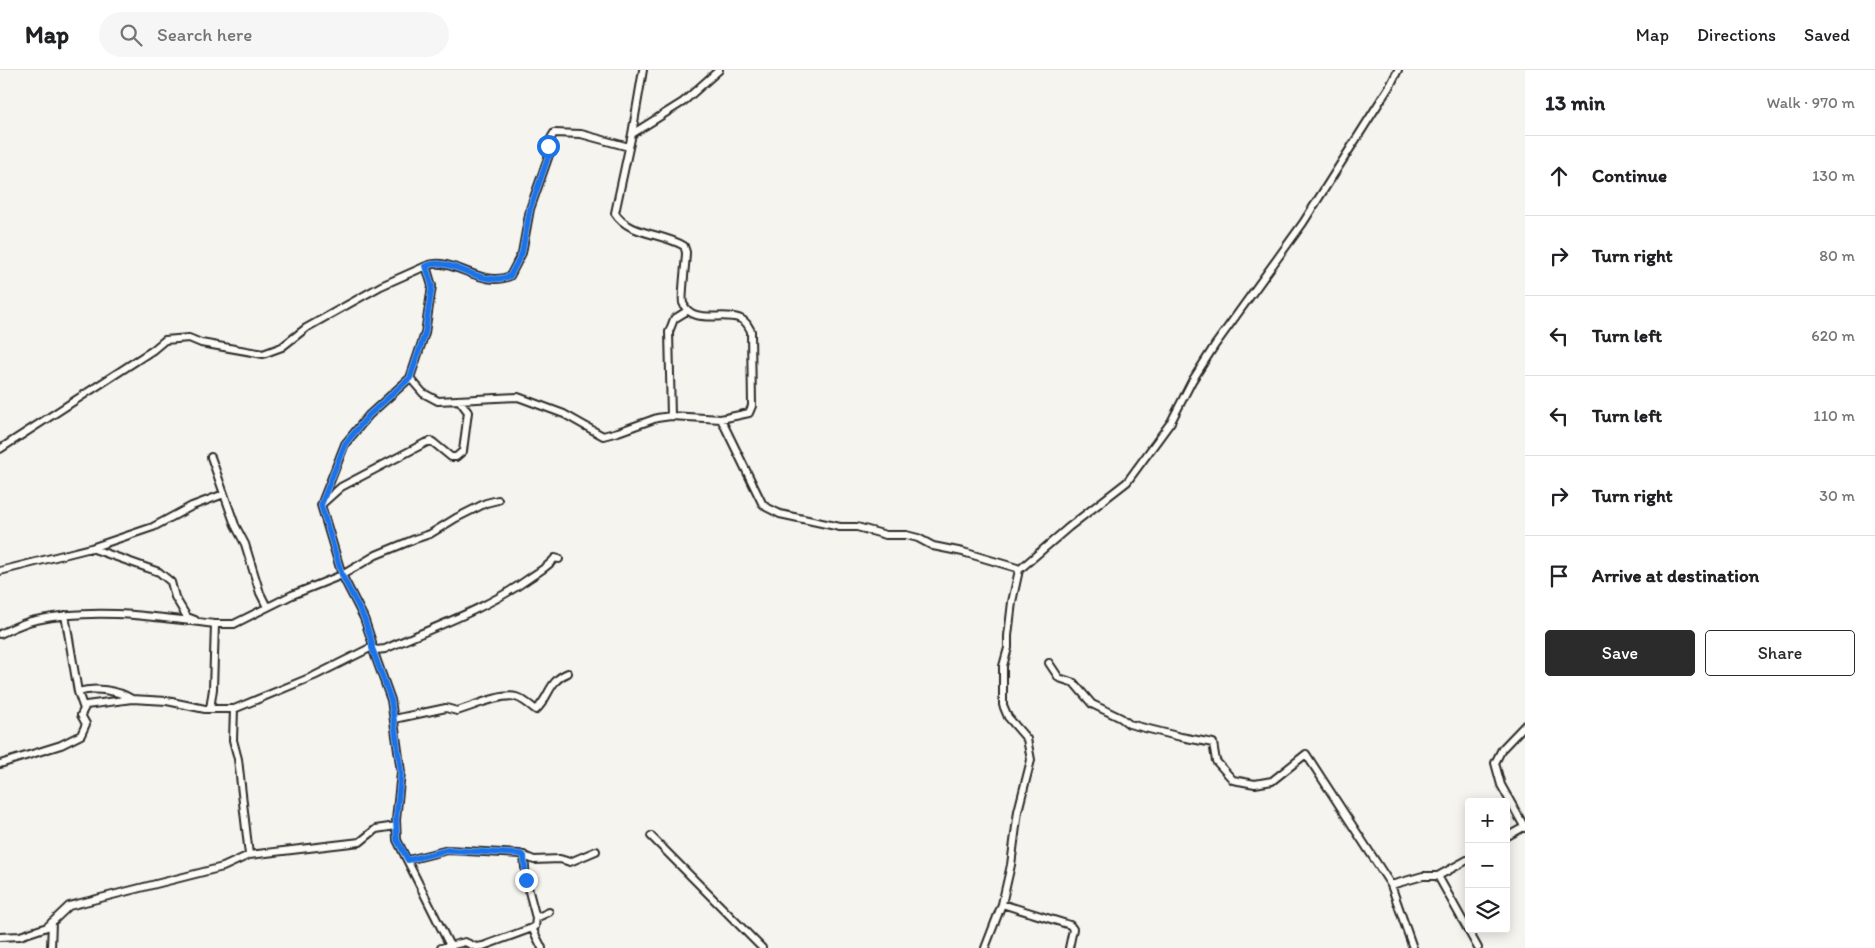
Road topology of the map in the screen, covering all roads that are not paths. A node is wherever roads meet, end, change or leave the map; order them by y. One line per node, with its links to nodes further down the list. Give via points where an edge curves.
1 (643, 70): 4 (street)
2 (719, 70): 4 (street, via 683,102)
3 (1398, 70): 19 (street, via 1303,223 1215,346 1170,422 1127,482)
4 (632, 134): 5 (street)
5 (629, 147): 6 (street, via 581,134 554,133 530,209 522,253 510,276 488,279 451,266); 7 (street, via 614,213 619,221 632,228 684,246 682,302)
6 (426, 266): 8 (street, via 432,286 425,333); 12 (street, via 381,286 306,328 282,347 263,354 189,338 165,340)
7 (687, 311): 10 (street, via 674,319 669,332); 11 (street, via 696,315 743,320 751,331 752,406 749,413)
8 (410, 378): 9 (street, via 428,397 438,401); 16 (street, via 369,415 345,444)
9 (459, 400): 10 (street, via 518,397 564,414 603,436); 16 (street, via 468,412 460,455 451,457 434,442 424,442 341,487)
10 (671, 416): 11 (street)
11 (720, 419): 19 (street, via 766,508 840,527 906,535 933,546)
12 (0, 449)
13 (211, 457): 14 (street)
14 (224, 494): 17 (street, via 192,506 153,527); 22 (street)
15 (498, 500): 21 (street, via 486,503 430,534 376,555)
16 (321, 505): 21 (street)
17 (91, 548): 20 (street); 24 (street, via 159,572 171,582 175,597 187,617)
18 (559, 559): 27 (street, via 555,558 500,597 438,627 385,649)
19 (1019, 570): 49 (street, via 1003,666 1003,705 1008,717 1027,739 1031,760 1018,811)
20 (0, 571)
21 (342, 575): 22 (street); 27 (street, via 364,618)
22 (267, 607): 25 (street, via 234,624)
23 (65, 615): 24 (street, via 105,613); 26 (street, via 34,620); 30 (street)
24 (200, 622): 25 (street)
25 (216, 624): 33 (street)
26 (0, 634)
27 (372, 648): 34 (street); 35 (street, via 391,700)
28 (1049, 663): 48 (street, via 1059,678 1074,683 1092,704 1129,724 1213,743 1216,761 1233,780 1255,784 1272,780 1306,754)
29 (568, 673): 35 (street, via 554,682 536,710 514,696 457,711 446,708)
30 (78, 692): 31 (street, via 88,689 121,693); 32 (street)
31 (132, 699): 32 (street, via 86,705); 33 (street)
32 (84, 709): 37 (street, via 81,715 86,724 81,735)
33 (210, 709): 34 (street)
34 (234, 709): 43 (street, via 233,740)
35 (394, 719): 38 (street, via 401,772)
36 (1525, 725): 39 (street, via 1502,749 1495,763 1501,785)
37 (0, 764)
38 (396, 826): 43 (street, via 376,829 360,842); 45 (street, via 397,840)
39 (1524, 828): 40 (street)
40 (1510, 835)
41 (651, 836): 60 (street)
42 (596, 851): 44 (street, via 570,862 534,860)
43 (249, 855): 52 (street, via 223,867 69,906)
44 (524, 856): 45 (street, via 448,850); 51 (street, via 526,880)
45 (408, 860): 56 (street)
46 (1465, 861): 47 (street)
47 (1438, 876): 48 (street, via 1422,876); 64 (street)
48 (1390, 885): 63 (street)
49 (1002, 904): 61 (street); 62 (street, via 1070,924 1073,929)
50 (549, 912): 51 (street)
51 (536, 918): 53 (street)
52 (52, 922): 54 (street, via 47,927 20,936); 57 (street)
53 (532, 928): 55 (street, via 483,946); 59 (street)
54 (0, 937)
55 (470, 946): 56 (street, via 465,942)
56 (451, 947): 58 (street)
57 (52, 948)
58 (441, 948)
59 (542, 948)
60 (762, 948)
61 (984, 948)
62 (1069, 948)
63 (1413, 948)
64 (1478, 948)

